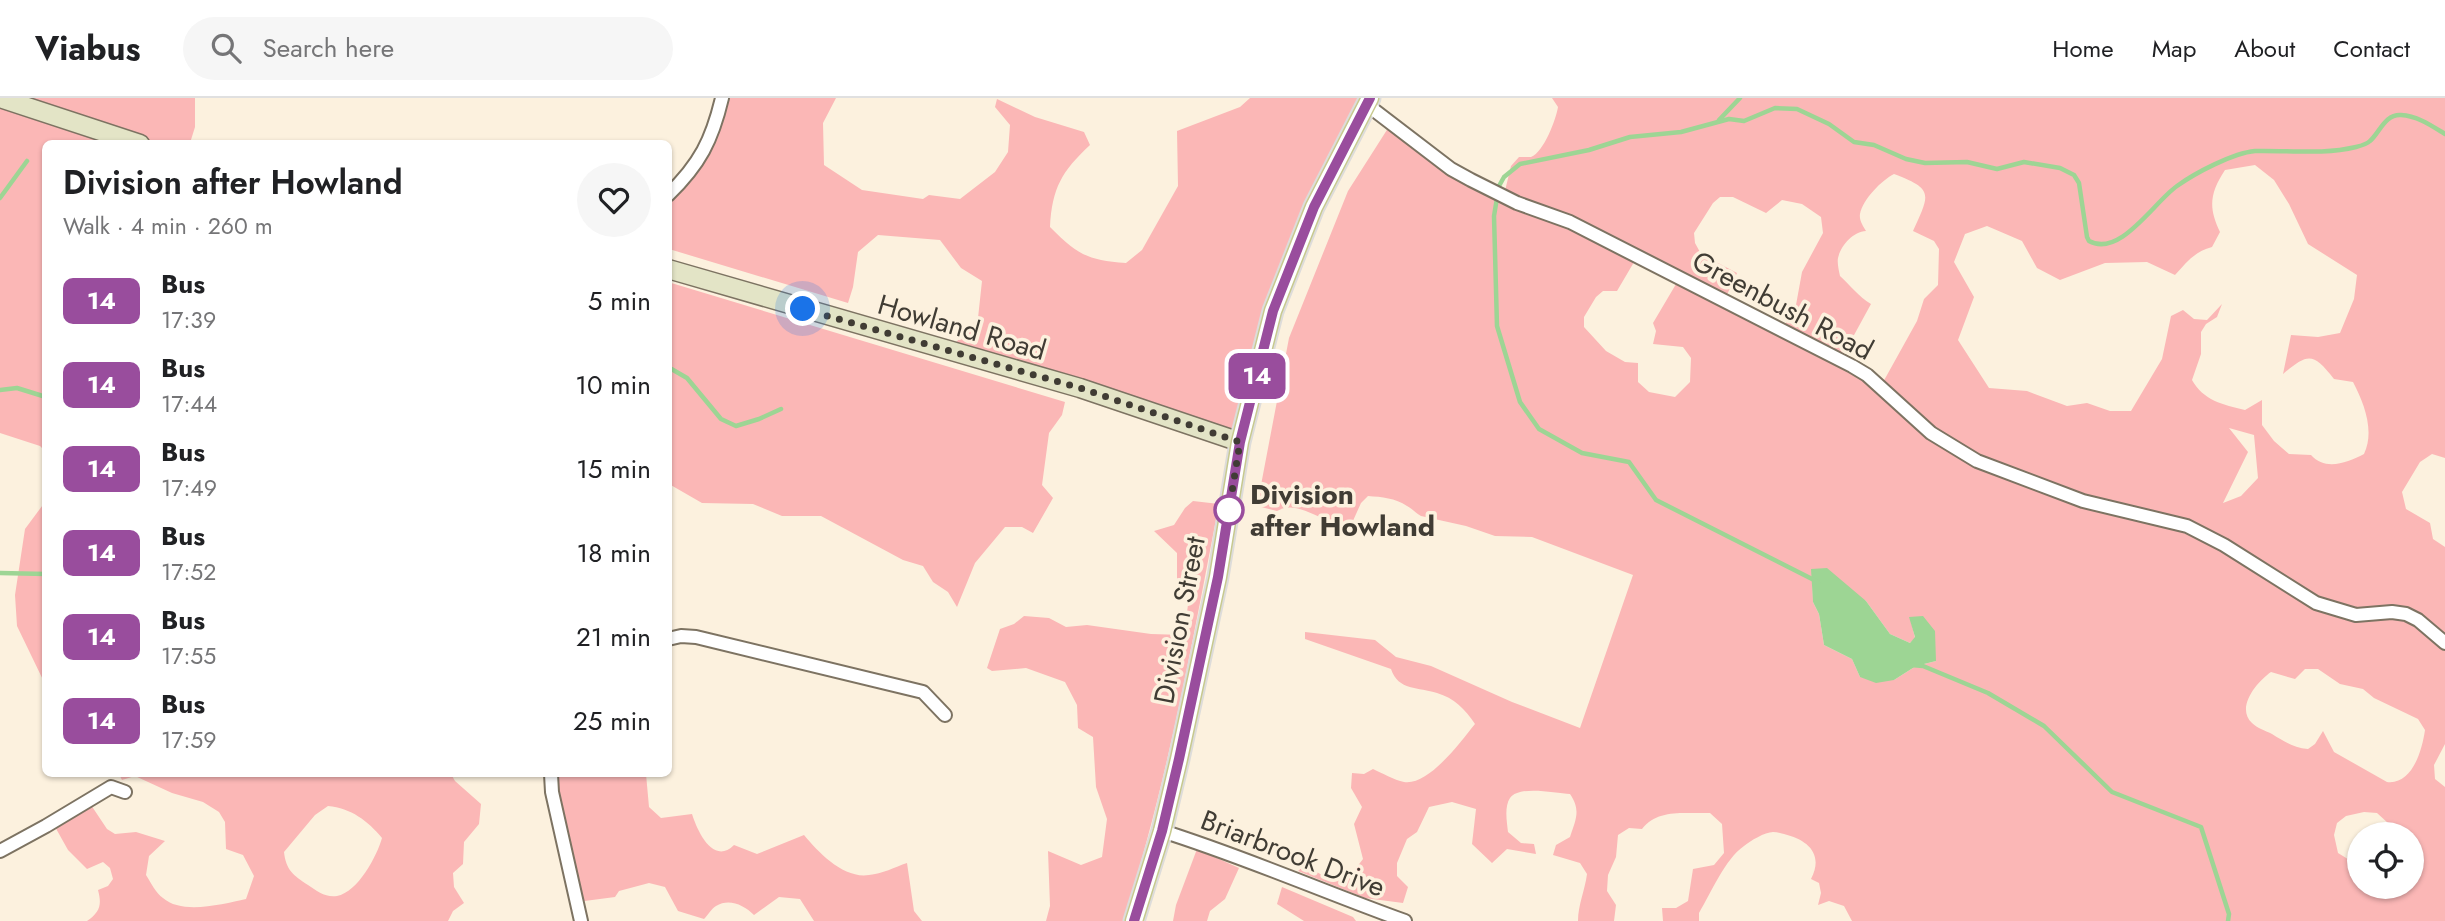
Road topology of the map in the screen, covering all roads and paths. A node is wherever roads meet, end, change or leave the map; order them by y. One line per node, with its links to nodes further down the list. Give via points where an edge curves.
1 (0, 98): 4 (street)
2 (722, 98): 5 (street, via 705,150)
3 (1368, 101): 7 (main road, Division Street, via 1314,207 1273,311); 9 (street, Greenbush Road, via 1451,169 1487,189 1570,222 1867,374 1931,433 1977,461 2083,501 2187,526 2316,603 2356,615 2406,614)
4 (128, 140)
5 (672, 191)
6 (672, 270): 7 (street, Howland Road, via 1080,388)
7 (1240, 442): 13 (main road, Division Street, via 1218,577)
8 (672, 638): 10 (street, via 696,637 923,692)
9 (2445, 643)
10 (945, 715)
11 (551, 777): 15 (street)
12 (125, 792): 14 (street, via 111,787)
13 (1162, 831): 16 (main road, Division Street); 17 (street, Briarbrook Drive)
14 (0, 851)
15 (581, 921)
16 (1134, 921)
17 (1405, 921)

